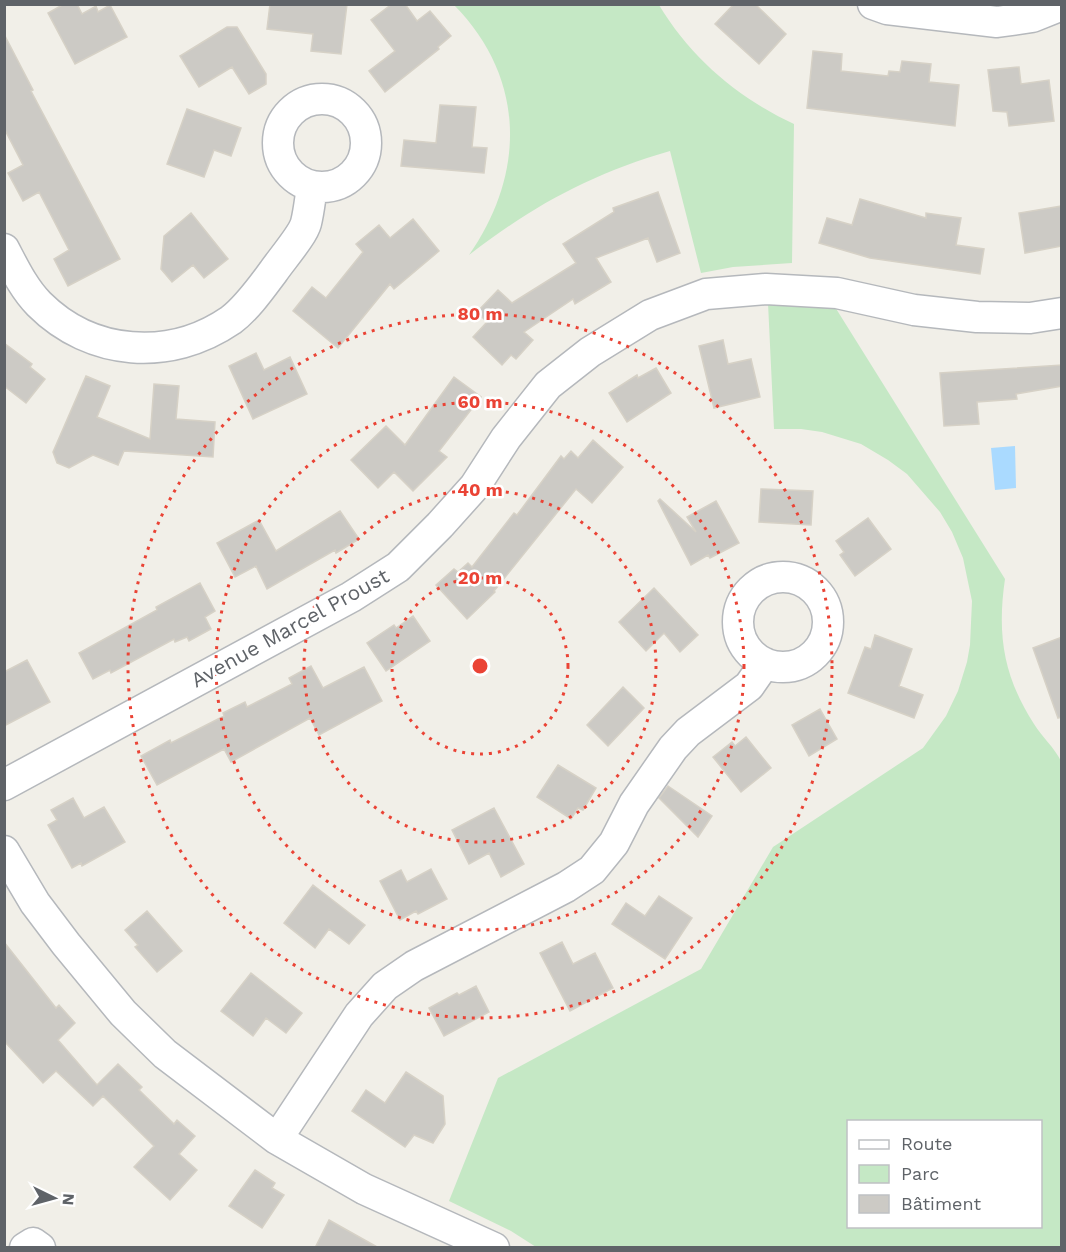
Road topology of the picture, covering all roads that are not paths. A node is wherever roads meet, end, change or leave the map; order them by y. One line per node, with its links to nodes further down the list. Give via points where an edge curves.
1 (873, 4): 2 (street, via 997,22 1032,17)
2 (1062, 5)
3 (312, 187): 4 (street, via 306,225 258,292 232,319 202,337 166,348 128,349 90,339 63,325 38,303)
4 (4, 249)
5 (1062, 313): 7 (street, Avenue Marcel Proust, via 1030,318 977,317 914,310 837,293 766,289 706,294 650,315 590,352 548,385 475,486 398,567 351,597)
6 (765, 663): 9 (street, via 749,686 688,732 660,763 614,843 592,870 414,966 385,986 359,1015)
7 (4, 785)
8 (4, 851): 9 (street, via 35,903 123,1013 165,1054)
9 (278, 1139): 12 (street, via 363,1189)
10 (25, 1248): 11 (street, via 33,1243)
11 (40, 1248)
12 (494, 1248)

